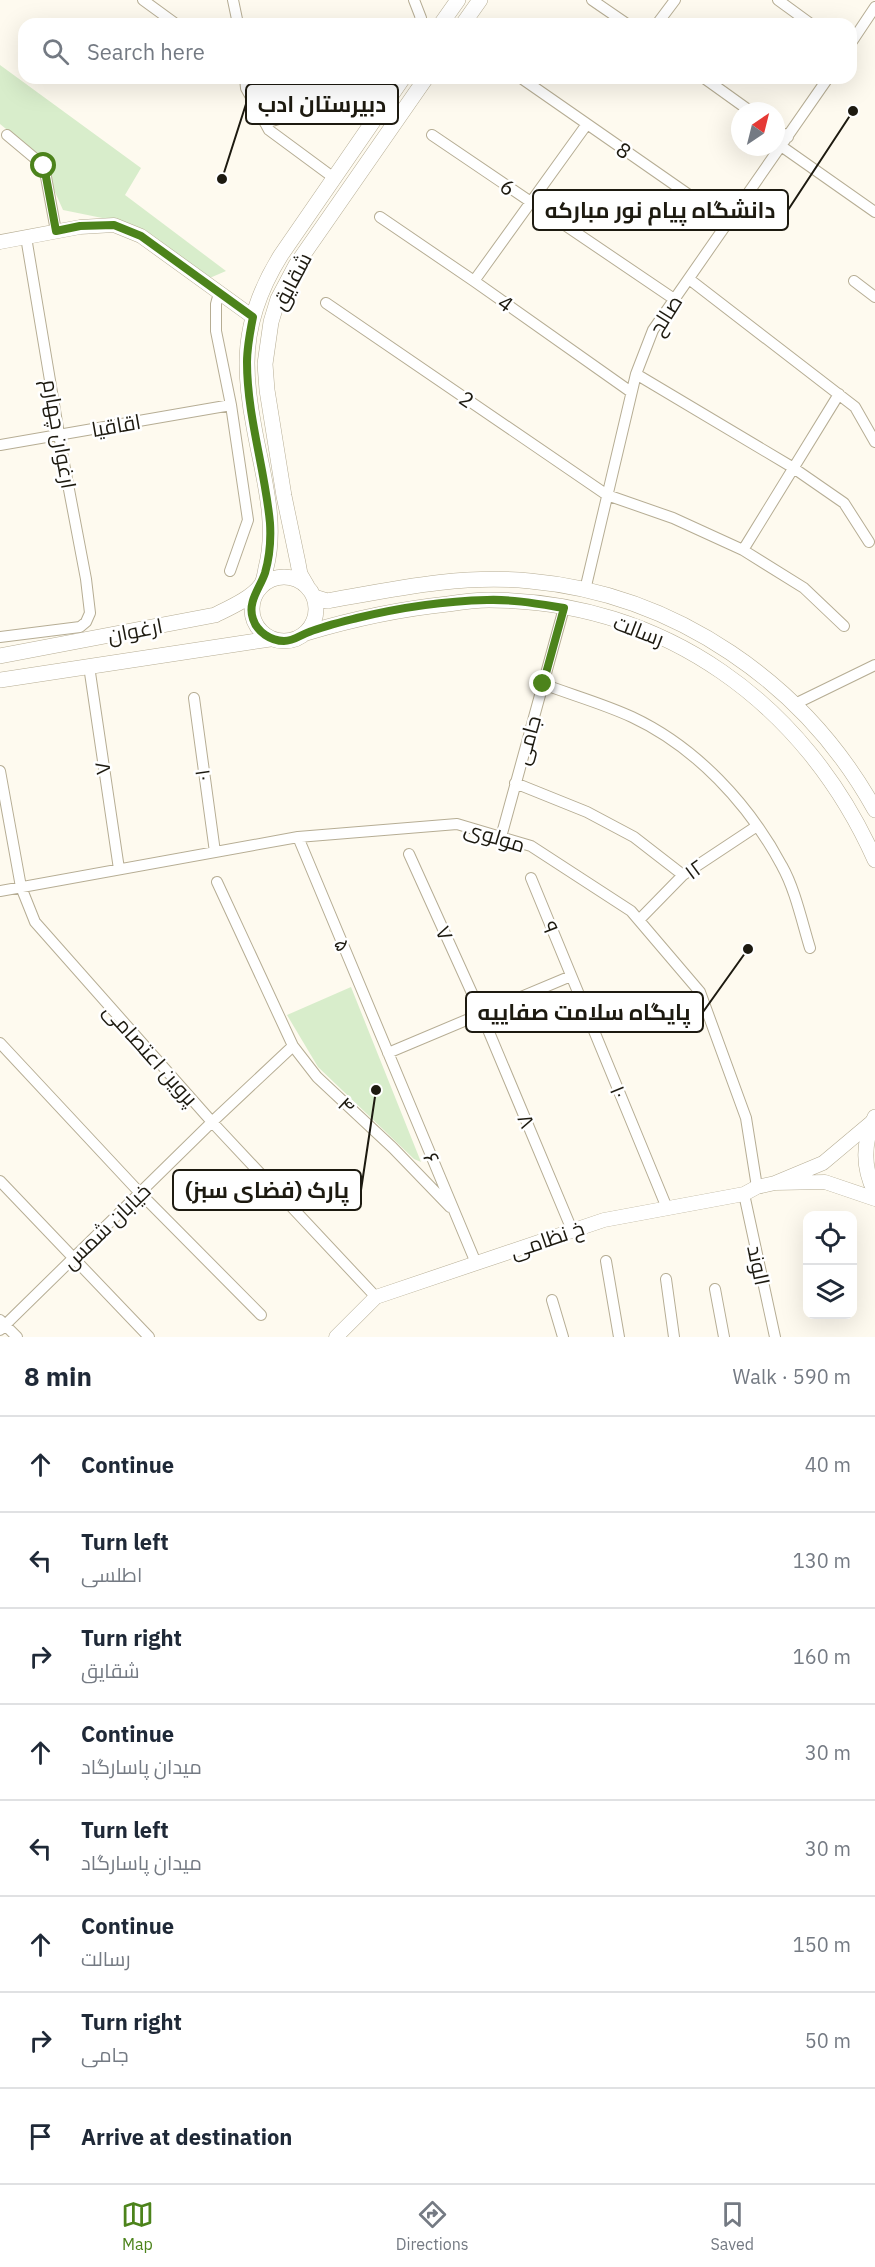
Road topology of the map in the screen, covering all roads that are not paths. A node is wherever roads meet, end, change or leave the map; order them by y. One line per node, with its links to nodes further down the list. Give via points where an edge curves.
1 (143, 0): 10 (street)
2 (233, 0): 11 (street)
3 (414, 0): 12 (street)
4 (458, 0): 13 (main road)
5 (480, 0): 14 (main road)
6 (592, 0): 15 (street)
7 (675, 0): 16 (street)
8 (778, 0): 17 (street)
9 (875, 8): 18 (street)
10 (168, 18)
11 (237, 18)
12 (422, 18)
13 (445, 18)
14 (468, 18)
15 (618, 18)
16 (662, 18)
17 (803, 18)
18 (857, 34)
19 (246, 84): 27 (street)
20 (376, 84): 27 (street, via 371,92)
21 (399, 84): 34 (main road, شقایق)
22 (422, 84): 35 (main road, شقایق)
23 (530, 84): 28 (street, 8)
24 (712, 84): 26 (street)
25 (824, 84): 31 (street, صالح)
26 (737, 102)
27 (265, 123): 34 (street)
28 (587, 124): 36 (street); 39 (street, 8)
29 (7, 135): 40 (street, via 44,166)
30 (432, 135): 36 (street, 6)
31 (785, 141)
32 (785, 143): 37 (street)
33 (774, 156): 39 (street, صالح)
34 (334, 178): 35 (main road); 50 (main road, شقایق, via 269,274)
35 (349, 188): 65 (main road, شقایق, via 285,283 266,342 267,390 284,496 300,574)
36 (531, 202): 44 (street); 48 (street, 6)
37 (875, 212)
38 (380, 217): 44 (street, 4)
39 (728, 222): 43 (street, صالح)
40 (56, 231): 41 (street); 46 (street, via 114,225 141,236)
41 (26, 237): 42 (street); 55 (street, ارغوان چهارم)
42 (0, 242)
43 (689, 279): 48 (street, صالح); 53 (street)
44 (474, 280): 52 (street, 4)
45 (854, 281): 47 (street)
46 (219, 293): 50 (street); 54 (street, via 216,331)
47 (875, 297)
48 (674, 299): 51 (street, صالح, via 653,330)
49 (326, 303): 59 (street, 2)
50 (253, 317): 63 (main road, شقایق, via 247,362 249,390 270,528 270,552)
51 (636, 374): 52 (street, صالح); 58 (street)
52 (631, 393): 59 (street, صالح)
53 (839, 394): 56 (street, via 855,407); 58 (street)
54 (231, 405): 55 (street, اقاقیا); 62 (street, via 248,520)
55 (59, 435): 57 (street, اقاقیا); 69 (street, ارغوان چهارم, via 90,613 80,627)
56 (875, 442)
57 (0, 445)
58 (793, 468): 60 (street, via 844,504); 61 (street)
59 (607, 495): 61 (street, 2, via 673,518); 64 (street, صالح)
60 (869, 542)
61 (742, 550): 67 (street, 2, via 804,588)
62 (230, 571)
63 (261, 585): 65 (main road, via 284,576 296,579); 70 (main road, via 251,609 253,620); 71 (main road, ارغوان, via 236,605 215,615)
64 (585, 590): 65 (main road, رسالت, via 491,579 414,586 327,601); 77 (main road, رسالت, via 633,603 692,628 763,675)
65 (311, 592): 68 (main road, via 316,609 314,622)
66 (564, 608): 68 (main road, رسالت, via 488,600 424,606 357,618); 75 (street, جامی); 78 (main road, رسالت, via 649,631 681,647 717,668)
67 (844, 626)
68 (306, 633): 70 (main road, via 294,640)
69 (0, 637)
70 (270, 639): 73 (main road, ارغوان)
71 (0, 656)
72 (875, 665): 77 (street)
73 (89, 666): 74 (main road, ارغوان); 88 (street, ۸)
74 (0, 680)
75 (543, 684): 80 (street, جامی); 82 (street, via 633,717 674,741 714,775)
76 (194, 698): 85 (street, ۱۰)
77 (795, 704): 78 (main road); 81 (main road, رسالت, via 826,736)
78 (779, 718): 87 (main road, رسالت, via 827,774)
79 (0, 771): 92 (street, پروین اعتصامی)
80 (515, 783): 84 (street, جامی); 89 (street, via 587,812 634,837)
81 (875, 810)
82 (757, 826): 89 (street, ۱۲); 95 (street, via 783,867)
83 (298, 837): 84 (street, مولوی, via 457,824); 85 (street, مولوی); 100 (street, ۵)
84 (501, 837): 94 (street, مولوی, via 531,846)
85 (215, 852): 88 (street, مولوی)
86 (410, 854): 97 (street, ۷)
87 (875, 860)
88 (119, 869): 92 (street, مولوی)
89 (683, 875): 94 (street, ۱۲)
90 (531, 878): 96 (street, ۹)
91 (217, 882): 99 (street, ۴)
92 (21, 887): 93 (street, مولوی); 102 (street, پروین اعتصامی, via 35,922)
93 (0, 891)
94 (639, 920): 105 (street, مولوی, via 700,992 746,1118)
95 (810, 948)
96 (571, 976): 97 (street); 110 (street, ۱۰)
97 (481, 1013): 100 (street); 112 (street, ۸)
98 (0, 1043): 107 (street)
99 (293, 1046): 102 (street, خیابان شمس); 111 (street, ۴, via 317,1077)
100 (388, 1053): 111 (street, ۶)
101 (874, 1119): 104 (street, via 823,1163); 106 (main road, via 866,1157)
102 (212, 1122): 107 (street, خیابان شمس); 118 (street, پروین اعتصامی)
103 (0, 1181): 113 (street)
104 (776, 1183): 105 (street, خ نظامی); 109 (street, via 825,1182)
105 (757, 1187): 108 (street, خ نظامی)
106 (875, 1192)
107 (140, 1193): 113 (street, خیابان شمس); 120 (street)
108 (744, 1194): 110 (street, خ نظامی); 129 (street, الوند)
109 (875, 1199)
110 (667, 1208): 112 (street, خ نظامی)
111 (455, 1212): 115 (street, ۶)
112 (573, 1230): 115 (street, خ نظامی)
113 (73, 1258): 121 (street, خیابان شمس); 123 (street)
114 (606, 1261): 126 (street)
115 (476, 1263): 118 (street, خ نظامی)
116 (666, 1279): 127 (street)
117 (715, 1289): 128 (street)
118 (376, 1297): 124 (street, خ نظامی)
119 (552, 1300): 125 (street)
120 (261, 1315)
121 (2, 1324): 122 (street)
122 (17, 1337)
123 (149, 1337)
124 (336, 1337)
125 (563, 1337)
126 (619, 1337)
127 (674, 1337)
128 (724, 1337)
129 (775, 1337)

